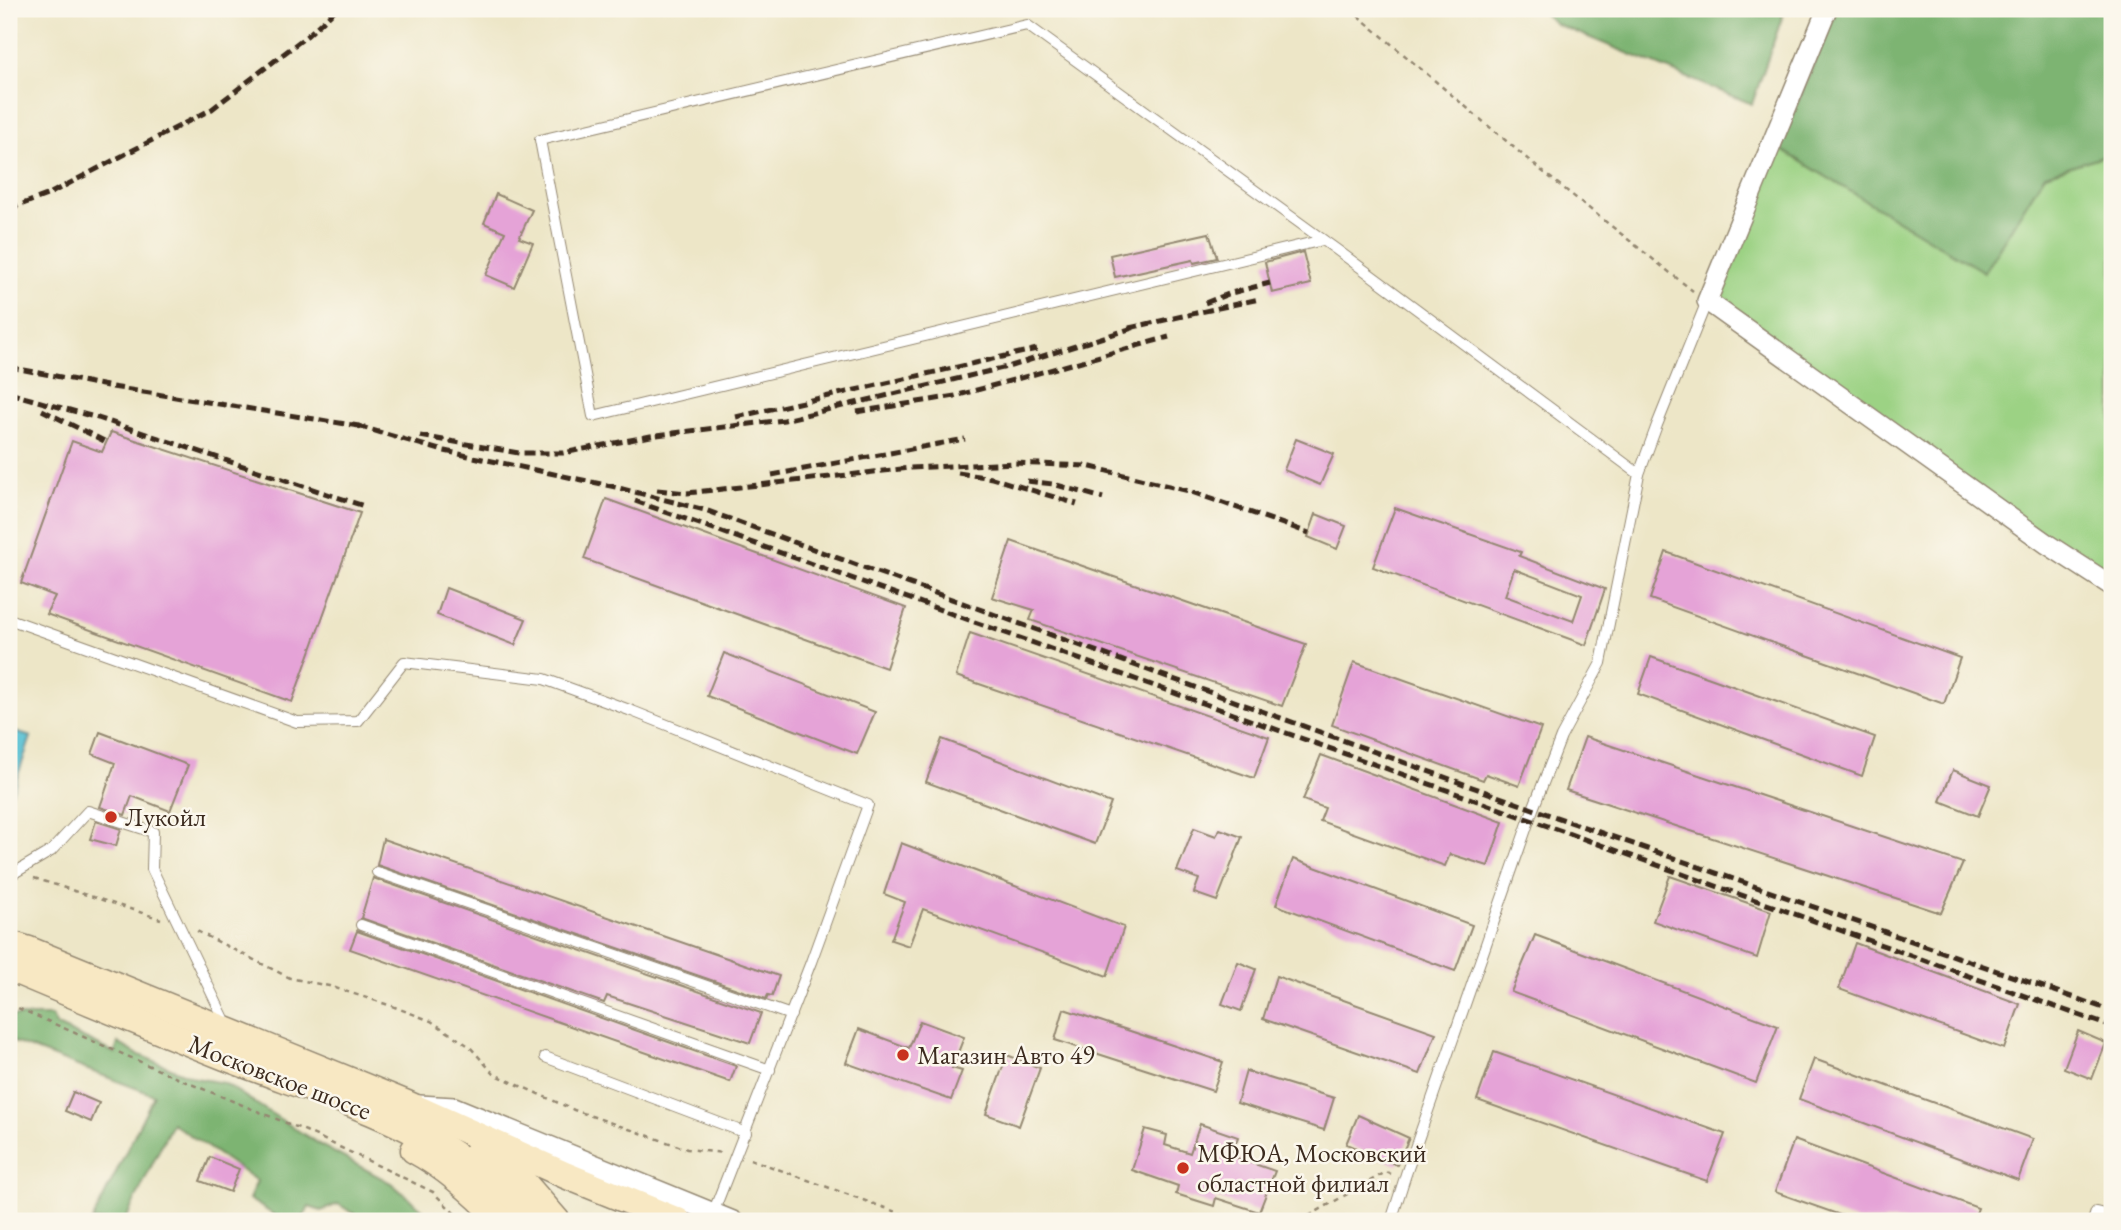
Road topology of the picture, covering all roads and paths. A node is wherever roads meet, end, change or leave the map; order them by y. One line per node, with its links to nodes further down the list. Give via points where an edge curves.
1 (1350, 9): 4 (path)
2 (1827, 9): 4 (street)
3 (1323, 240): 3 (lane, via 1027,25 540,140 593,416); 5 (lane)
4 (1707, 301): 5 (lane); 6 (street)
5 (1639, 474): 24 (lane, via 1601,663 1561,737 1533,809)
6 (2112, 586)
7 (9, 619): 15 (lane, via 297,722 358,722 404,662 544,680 868,805)
8 (377, 872): 15 (lane)
9 (12, 874): 10 (path); 10 (lane, via 51,851 88,811 153,832 152,869)
10 (179, 925): 16 (lane); 23 (path, via 290,978 431,1021 469,1046 494,1074 573,1110 687,1149)
11 (361, 925): 19 (lane)
12 (9, 944): 16 (main road, Московское шоссе)
13 (9, 968): 18 (main road, Московское шоссе)
14 (9, 1004): 27 (path, via 306,1131 433,1192)
15 (791, 1014): 19 (lane)
16 (230, 1030): 20 (main road, Московское шоссе)
17 (545, 1056): 22 (lane)
18 (227, 1058): 21 (main road, Московское шоссе); 28 (main road, via 425,1157)
19 (770, 1070): 22 (lane)
20 (407, 1104): 21 (street); 25 (street, via 454,1107); 30 (main road, via 524,1183); 31 (main road)
21 (369, 1109): 29 (main road, Московское шоссе, via 483,1174)
22 (746, 1133): 23 (lane)
23 (737, 1154): 25 (lane); 33 (path)
24 (1404, 1179): 34 (path, via 1386,1172); 35 (lane)
25 (713, 1213): 32 (street)
26 (2112, 1216): 36 (lane, via 2095,1212)
27 (462, 1221)
28 (502, 1221)
29 (529, 1221)
30 (557, 1221)
31 (678, 1221)
32 (733, 1221)
33 (921, 1221)
34 (1300, 1221)
35 (1391, 1221)
36 (2093, 1221)

